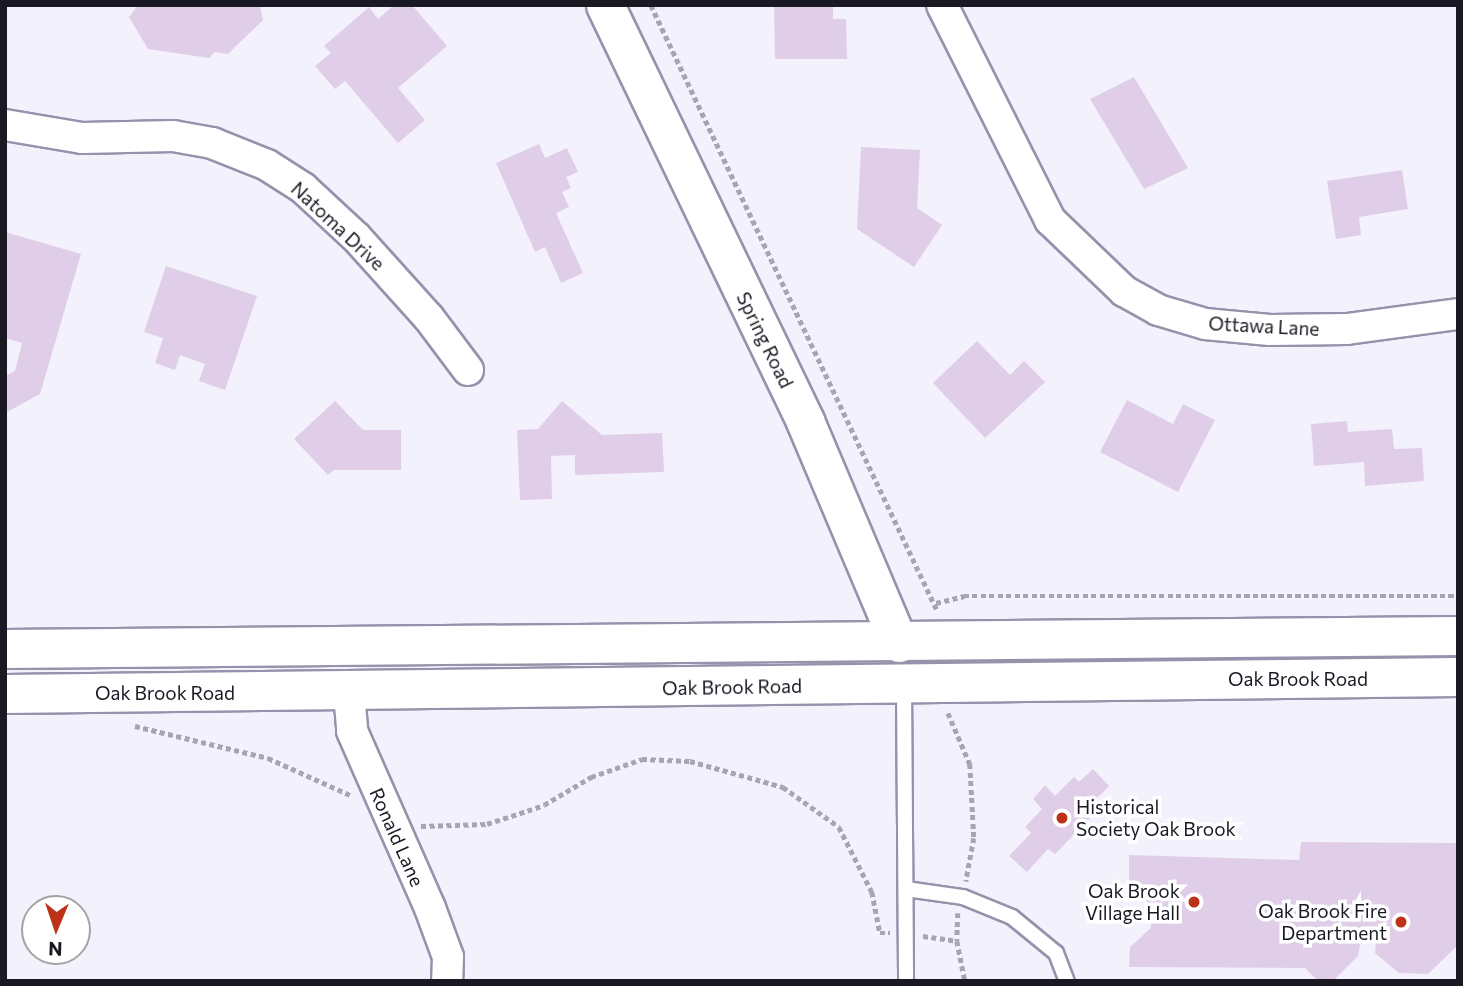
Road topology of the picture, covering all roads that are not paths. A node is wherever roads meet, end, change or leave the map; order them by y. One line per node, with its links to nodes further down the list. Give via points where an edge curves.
1 (606, 5): 7 (street, Spring Road, via 805,421)
2 (942, 5): 4 (street, Ottawa Lane, via 1051,220 1124,291 1158,310 1205,324 1270,330 1346,329)
3 (5, 125): 5 (street, Natoma Drive, via 82,138 173,136 212,143 267,165 303,188 356,237 429,318)
4 (1458, 314)
5 (468, 370)
6 (1458, 636): 7 (main road)
7 (899, 643): 8 (main road); 10 (street, Spring Road)
8 (10, 649)
9 (1458, 677): 10 (main road, Oak Brook Road)
10 (904, 683): 11 (main road, Oak Brook Road); 13 (lane)
11 (349, 693): 12 (main road, Oak Brook Road); 14 (street, Ronald Lane, via 352,731 448,957)
12 (17, 694)
13 (906, 889): 15 (lane); 16 (lane, via 963,897 1021,924 1056,953)
14 (447, 981)
15 (906, 981)
16 (1067, 981)

